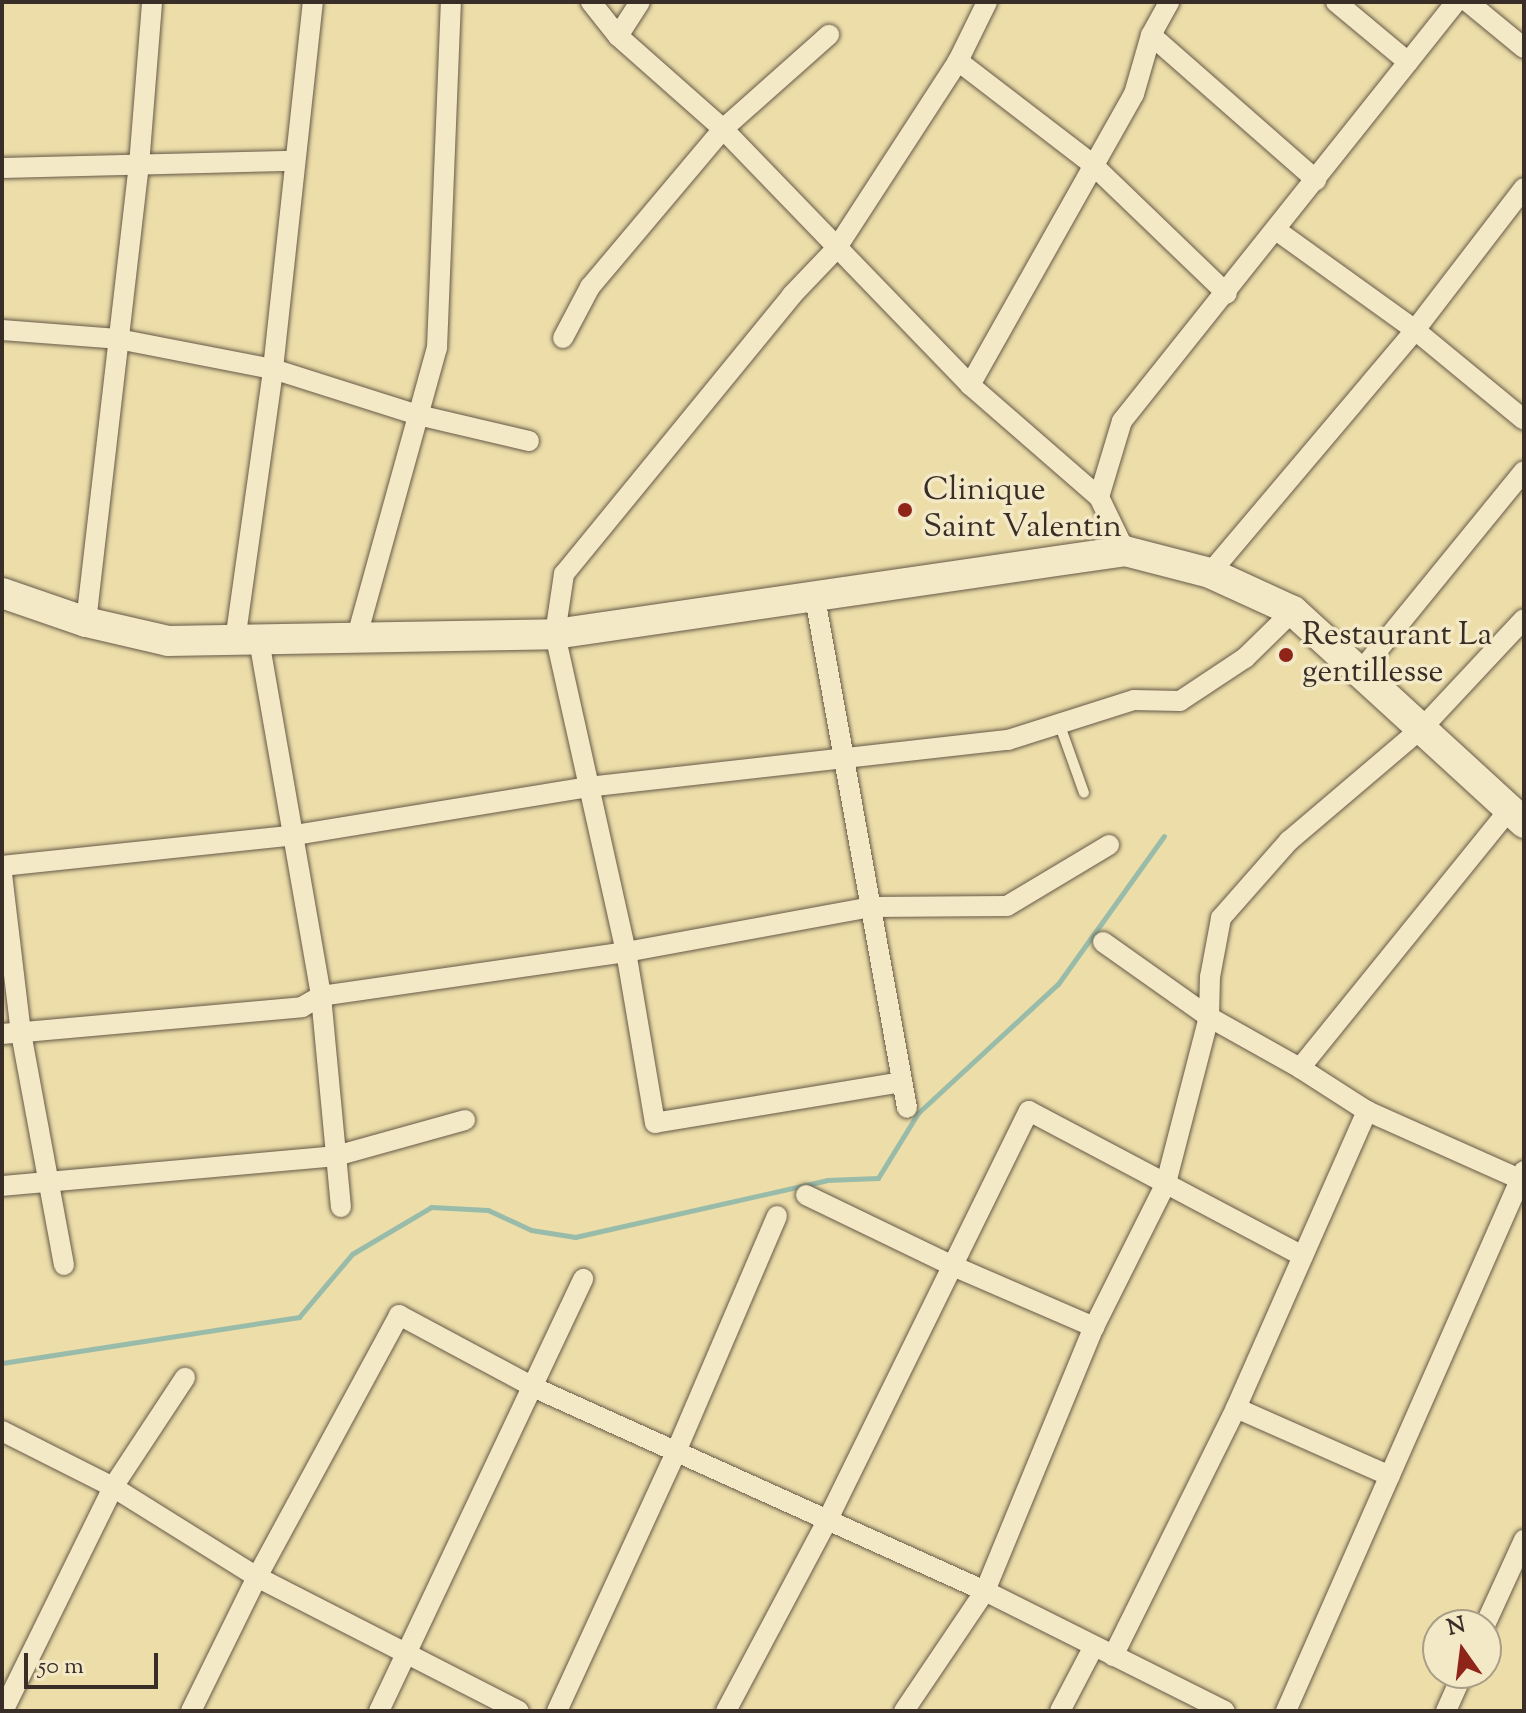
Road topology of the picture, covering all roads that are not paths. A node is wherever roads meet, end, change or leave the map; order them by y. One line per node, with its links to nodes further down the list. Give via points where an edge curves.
1 (152, 2): 20 (street)
2 (313, 2): 18 (street)
3 (451, 2): 33 (street, via 437,348)
4 (591, 2): 13 (street)
5 (640, 2): 13 (street)
6 (987, 2): 15 (street)
7 (1169, 2): 12 (street)
8 (1336, 2): 16 (street)
9 (1456, 2): 16 (street)
10 (1468, 2): 14 (street)
11 (829, 35): 17 (street)
12 (1151, 35): 19 (street, via 1134,94); 22 (street)
13 (618, 36): 17 (street)
14 (1524, 48)
15 (958, 61): 19 (street); 25 (street)
16 (1408, 62): 22 (street)
17 (723, 129): 25 (street); 29 (street, via 590,287)
18 (294, 161): 20 (street); 31 (street)
19 (1092, 164): 26 (street); 32 (street)
20 (139, 165): 21 (street); 30 (street)
21 (2, 168)
22 (1316, 180): 24 (street)
23 (1524, 188): 28 (street)
24 (1276, 230): 26 (street); 28 (street)
25 (836, 249): 32 (street); 45 (street, via 792,295 564,574)
26 (1227, 294): 37 (street, via 1122,421)
27 (2, 330): 30 (street)
28 (1415, 330): 34 (street); 39 (street)
29 (563, 338)
30 (118, 339): 31 (street); 44 (street)
31 (273, 369): 33 (street); 47 (street)
32 (970, 385): 37 (street)
33 (418, 415): 35 (street); 46 (street)
34 (1524, 420)
35 (529, 441)
36 (1524, 471): 48 (street)
37 (1099, 497): 38 (street)
38 (1125, 551): 39 (street); 41 (street)
39 (1210, 573): 42 (street)
40 (2, 593): 44 (street)
41 (815, 598): 45 (street); 51 (street)
42 (1293, 611): 48 (street); 49 (street, via 1245,658 1180,701 1134,700)
43 (1524, 619): 50 (street)
44 (86, 622): 47 (street, via 168,641)
45 (555, 634): 46 (street); 52 (street)
46 (357, 636): 47 (street)
47 (247, 641): 55 (street)
48 (1360, 672): 50 (street)
49 (1059, 723): 51 (street, via 1008,740); 53 (lane)
50 (1422, 728): 54 (street); 63 (street, via 1289,841 1221,918)
51 (841, 756): 52 (street); 59 (street)
52 (587, 787): 55 (street); 61 (street)
53 (1084, 793)
54 (1516, 817): 65 (street)
55 (295, 835): 57 (street); 62 (street)
56 (1109, 845): 59 (street, via 1007,906)
57 (2, 866)
58 (2, 874): 64 (street)
59 (870, 907): 61 (street); 66 (street)
60 (1103, 942): 63 (street)
61 (626, 952): 62 (street); 66 (street, via 655,1123)
62 (321, 996): 64 (street, via 302,1007); 70 (street)
63 (1209, 1017): 65 (street); 73 (street)
64 (12, 1034): 72 (street)
65 (1300, 1068): 68 (street)
66 (902, 1082): 67 (street)
67 (907, 1108)
68 (1367, 1111): 71 (street); 78 (street)
69 (465, 1120): 70 (street)
70 (336, 1156): 72 (street); 76 (street)
71 (1523, 1177): 88 (street)
72 (46, 1180): 74 (street); 79 (street)
73 (1166, 1183): 78 (street); 80 (street, via 1029,1111); 82 (street)
74 (2, 1186)
75 (806, 1195): 80 (street)
76 (341, 1207)
77 (777, 1216): 87 (street)
78 (1303, 1256): 85 (street)
79 (64, 1265)
80 (953, 1266): 82 (street); 90 (street)
81 (583, 1279): 84 (street)
82 (1094, 1327): 93 (street)
83 (185, 1378): 89 (street)
84 (533, 1387): 87 (street); 92 (street, via 399,1315); 96 (street)
85 (1236, 1408): 88 (street); 97 (street)
86 (2, 1431): 89 (street)
87 (675, 1454): 90 (street); 104 (street)
88 (1390, 1476): 108 (street)
89 (113, 1487): 92 (street); 100 (street)
90 (827, 1521): 93 (street); 105 (street)
91 (1524, 1540): 94 (street)
92 (257, 1577): 96 (street); 101 (street)
93 (985, 1591): 95 (street); 106 (street)
94 (1492, 1609)
95 (1094, 1646): 97 (street); 107 (street)
96 (409, 1655): 102 (street); 103 (street)
97 (1113, 1656): 99 (street)
98 (1456, 1689): 109 (street)
99 (1216, 1709)
100 (3, 1711)
101 (191, 1711)
102 (379, 1711)
103 (519, 1711)
104 (557, 1711)
105 (726, 1711)
106 (904, 1711)
107 (1060, 1711)
108 (1286, 1711)
109 (1446, 1711)

